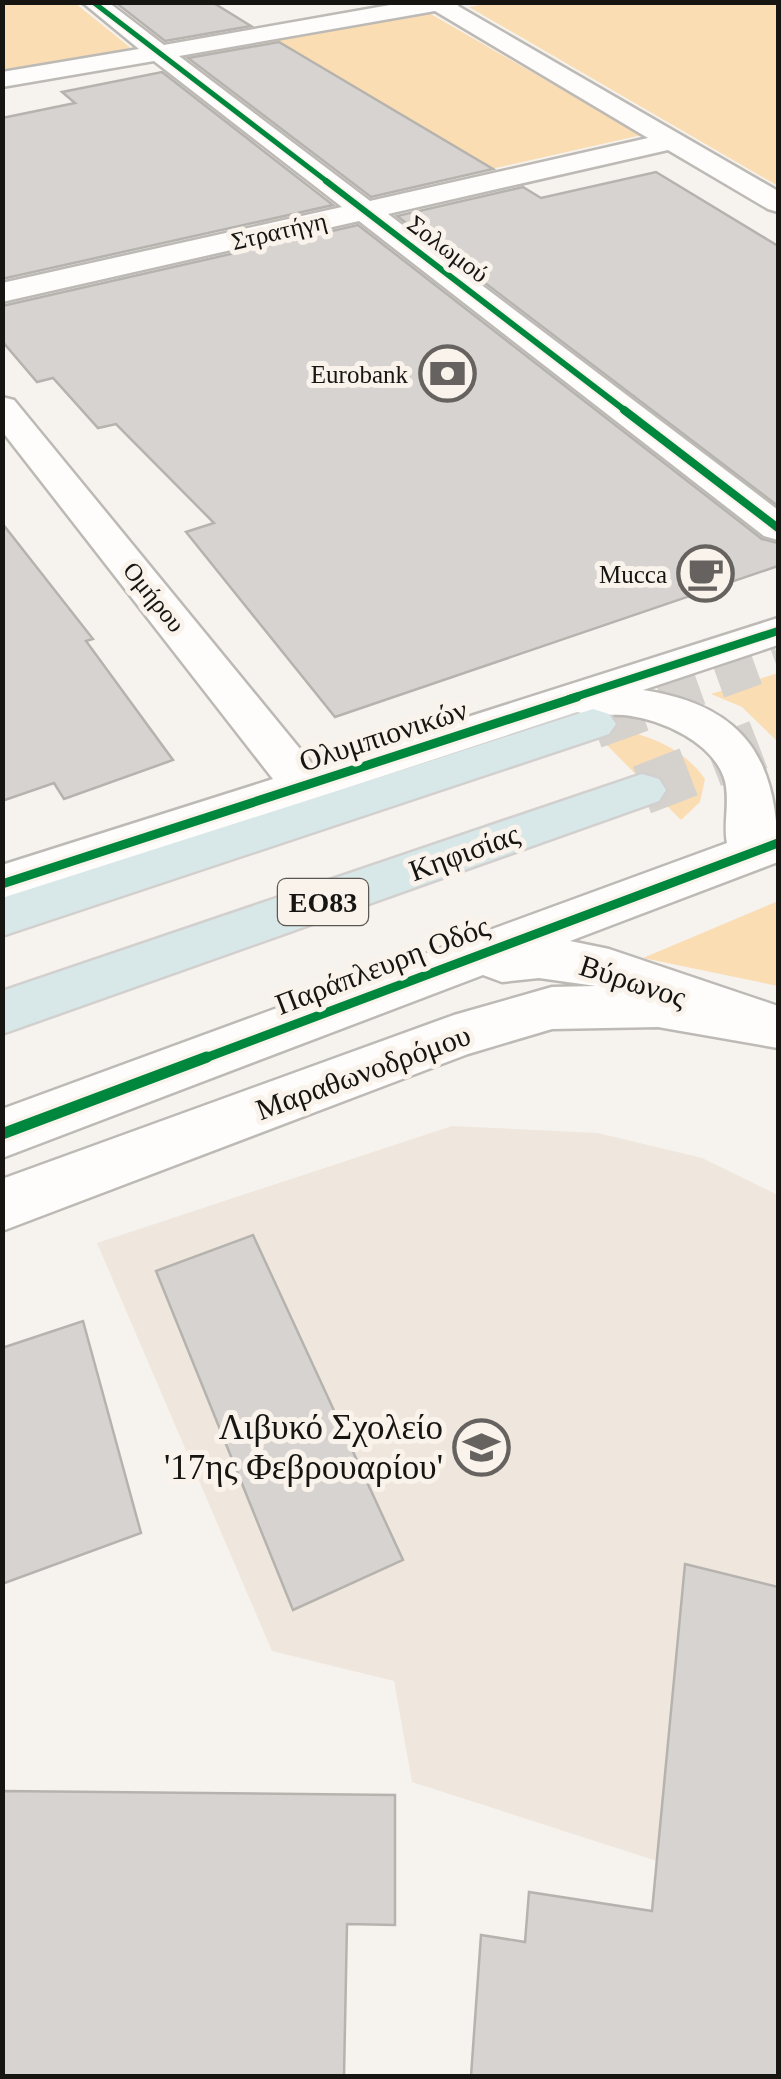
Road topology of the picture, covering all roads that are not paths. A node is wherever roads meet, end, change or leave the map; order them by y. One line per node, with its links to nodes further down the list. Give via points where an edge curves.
1 (93, 2): 3 (street, Σολωμού)
2 (441, 3): 3 (street); 5 (street)
3 (159, 53): 4 (street); 7 (street, Σολωμού)
4 (2, 80)
5 (672, 142): 6 (street); 7 (street, Στρατήγη)
6 (778, 203)
7 (365, 211): 8 (street, Στρατήγη); 10 (street, Σολωμού)
8 (2, 293)
9 (2, 407): 13 (street, Ομήρου)
10 (778, 528)
11 (777, 632): 12 (street, Ολυμπιονικών)
12 (575, 714): 13 (street, Ολυμπιονικών); 15 (street, via 604,700 652,705 696,722 730,748 751,780); 17 (main road)
13 (305, 786): 16 (street, Ολυμπιονικών)
14 (642, 790): 19 (main road, Κηφισίας / ΕΟ83)
15 (769, 834): 18 (street, Παράπλευρη Οδός, via 706,870)
16 (2, 884)
17 (2, 917)
18 (425, 976): 20 (street, Βύρωνος, via 513,960 594,963); 21 (street, Παράπλευρη Οδός)
19 (2, 1013)
20 (758, 1023): 22 (street, Μαραθωνοδρόμου, via 658,1006 552,1008 454,1037)
21 (2, 1134)
22 (2, 1205)

